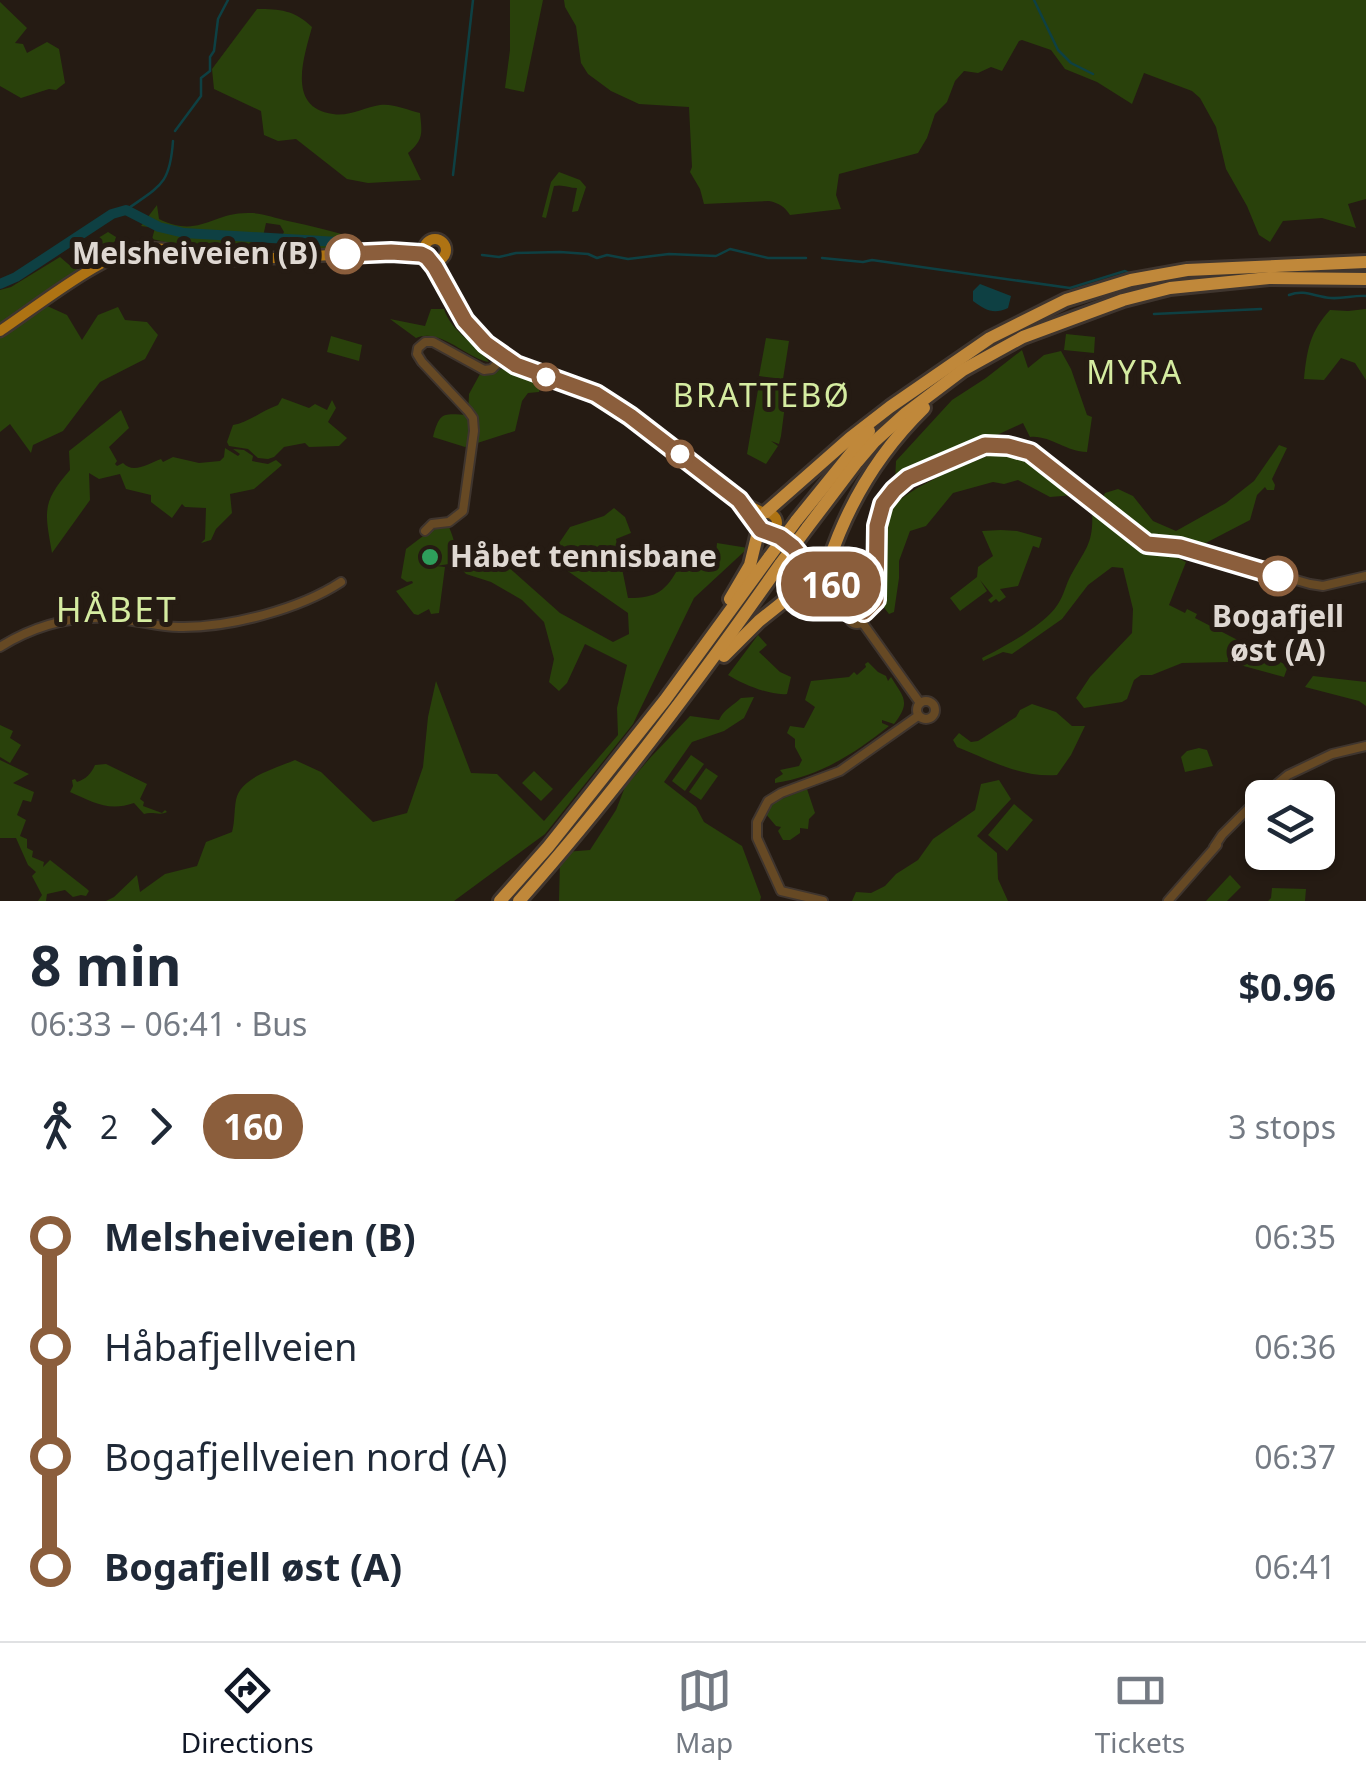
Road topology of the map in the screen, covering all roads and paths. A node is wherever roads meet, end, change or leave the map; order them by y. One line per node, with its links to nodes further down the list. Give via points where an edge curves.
1 (427, 243): 2 (main road); 3 (main road, via 442,242); 4 (main road)
2 (391, 252): 4 (main road); 8 (main road, via 232,260 131,250)
3 (444, 256): 4 (main road); 7 (main road)
4 (429, 258): 7 (main road)
5 (1366, 262): 11 (highway, via 1218,268 1108,286 1016,324)
6 (1366, 280): 10 (highway, via 1269,278 1170,288 1038,331)
7 (452, 300): 9 (main road)
8 (0, 331)
9 (503, 358): 12 (main road, via 609,402); 14 (street, via 488,370 430,342 418,348 422,362 465,406 474,431 463,511)
10 (964, 370): 13 (highway, via 874,442); 16 (highway, via 882,455)
11 (908, 395): 12 (highway, via 850,438); 13 (highway, via 870,429)
12 (765, 521): 16 (main road); 21 (highway, via 750,565)
13 (801, 524): 15 (highway, bridge)
14 (425, 531)
15 (776, 560): 21 (highway); 24 (highway)
16 (821, 566): 19 (street); 24 (highway, via 744,635)
17 (1366, 576): 19 (street, via 1310,584 1147,544 1030,452 997,444 924,471 890,493 877,526 877,596)
18 (342, 582): 20 (street, via 240,620 185,628 71,619)
19 (859, 614): 22 (street)
20 (0, 646)
21 (665, 700): 26 (highway)
22 (920, 703): 23 (street); 23 (street, via 935,710 929,719)
23 (918, 716): 29 (street, via 840,771 773,797 759,814 757,838 781,891)
24 (654, 736): 26 (highway)
25 (1366, 746): 30 (street, via 1332,754 1267,790)
26 (548, 857): 27 (highway); 28 (highway)
27 (500, 901)
28 (519, 901)
29 (823, 901)
30 (1168, 901)

